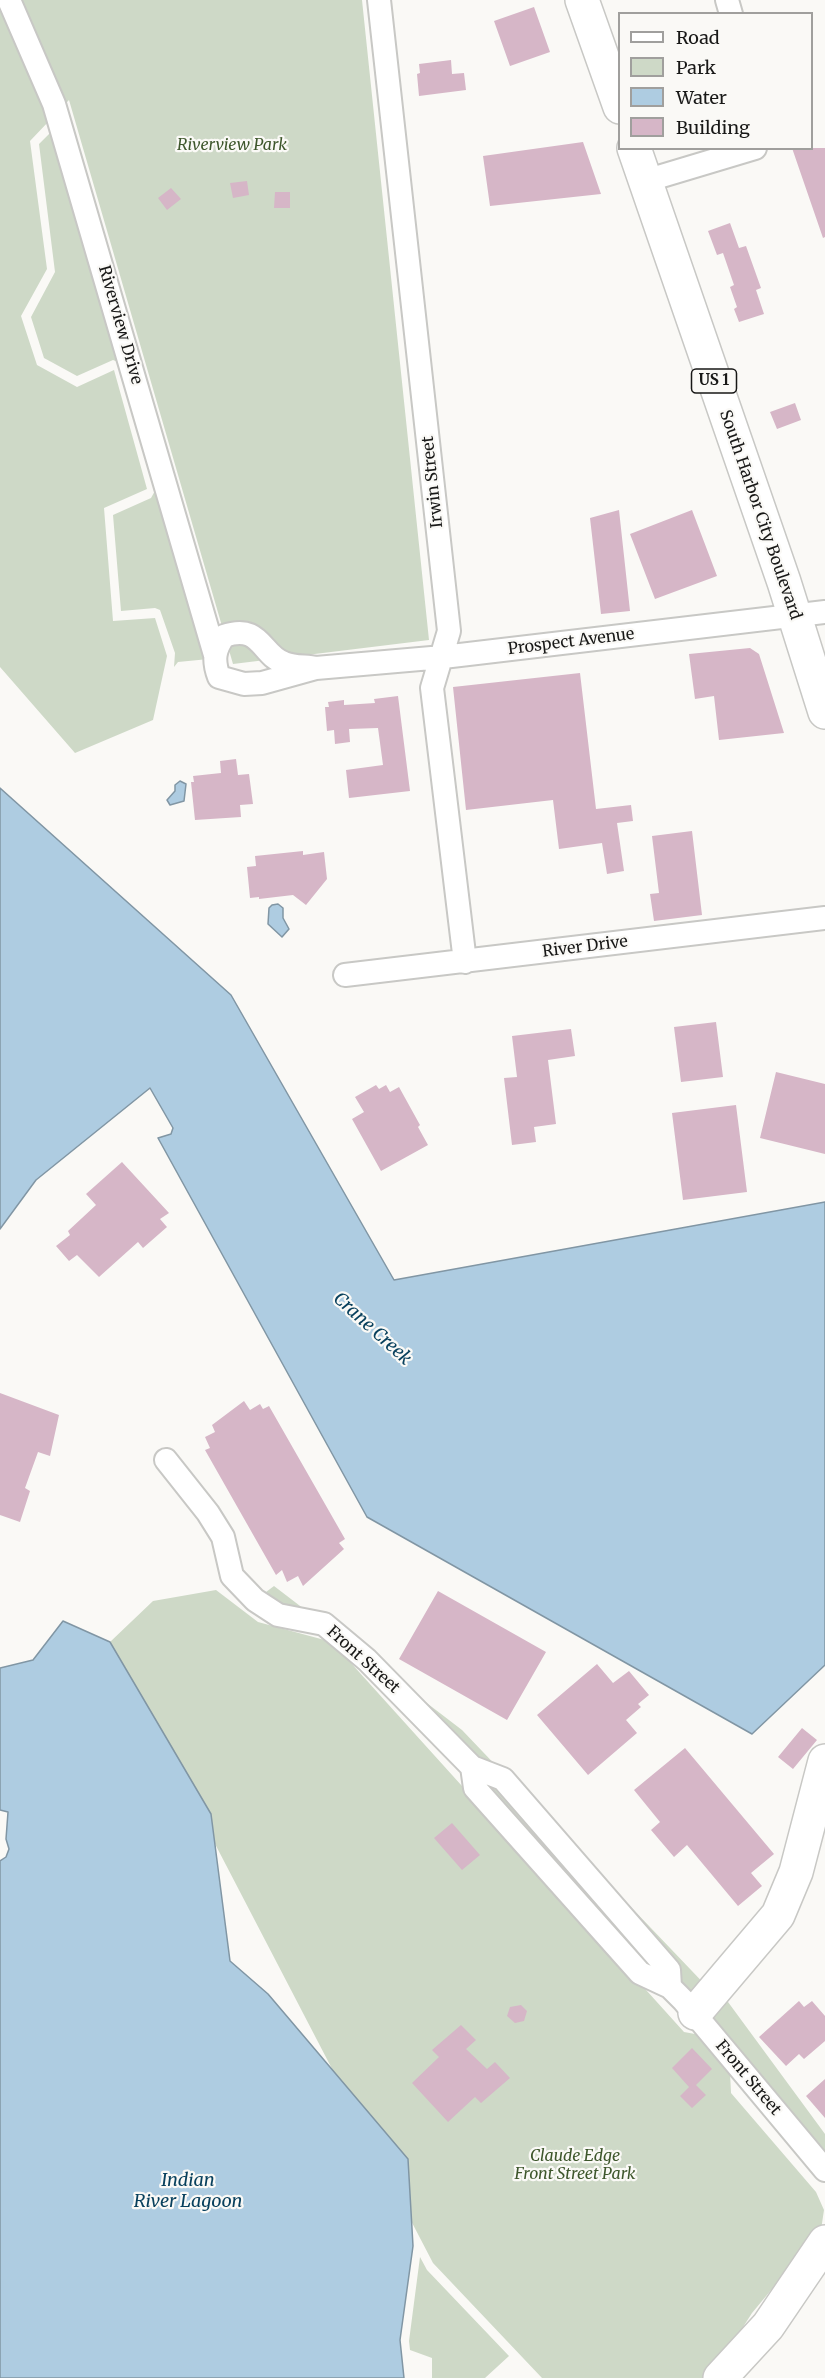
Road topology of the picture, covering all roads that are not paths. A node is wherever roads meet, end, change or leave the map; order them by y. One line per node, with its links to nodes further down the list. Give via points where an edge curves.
1 (9, 0): 9 (street, Riverview Drive, via 54,104)
2 (379, 0): 10 (street, Irwin Street, via 449,631)
3 (582, 0): 4 (main road)
4 (618, 101)
5 (635, 150): 7 (main road, South Harbor City Boulevard / US 1)
6 (748, 150): 7 (street)
7 (645, 181): 8 (main road, South Harbor City Boulevard / US 1)
8 (810, 613): 10 (street, Prospect Avenue); 12 (main road, South Harbor City Boulevard / US 1)
9 (215, 655): 11 (street, Prospect Avenue, via 219,677 244,684); 11 (street, Prospect Avenue, via 224,636 239,634 254,636 283,663)
10 (443, 657): 11 (street, Prospect Avenue); 14 (street, Irwin Street, via 432,688)
11 (316, 668)
12 (825, 712)
13 (825, 918): 14 (street, River Drive)
14 (465, 962): 15 (street, River Drive)
15 (345, 975)
16 (166, 1460): 18 (street, Front Street, via 223,1537 232,1576 255,1600 278,1615 332,1629 472,1767 503,1779 669,1970 670,1987)
17 (825, 1761): 18 (main road, via 796,1872 778,1915)
18 (695, 2013): 19 (street, Front Street)
19 (825, 2170)
20 (825, 2242): 21 (main road, via 768,2326)
21 (720, 2378)

